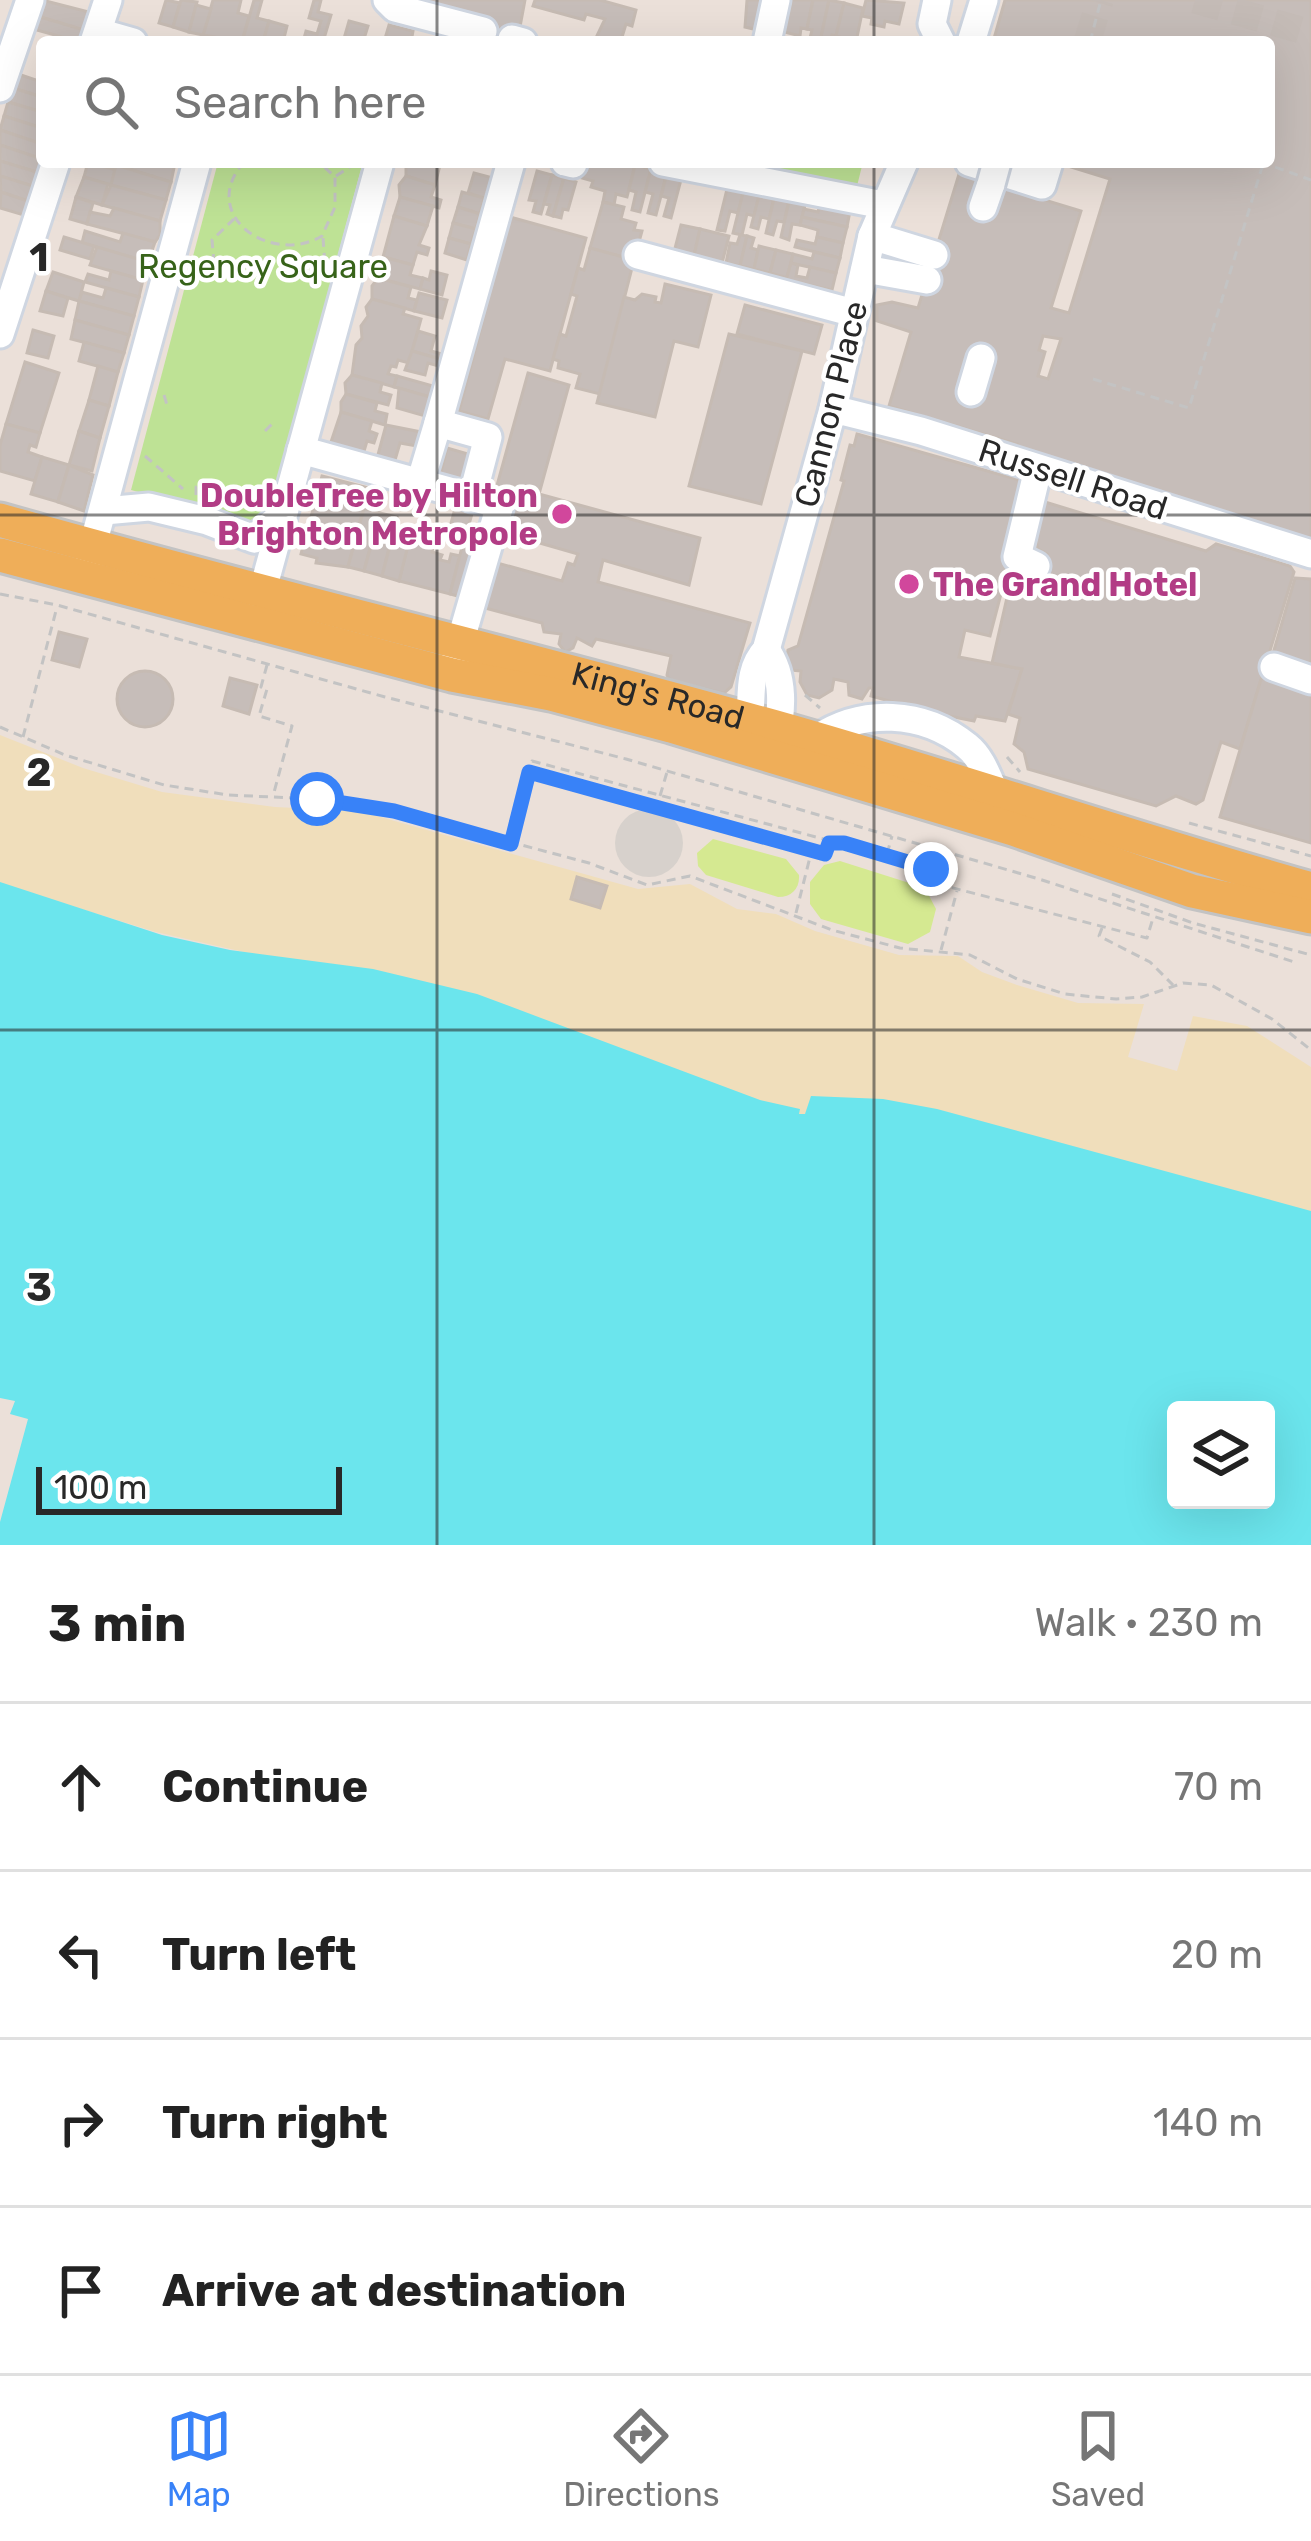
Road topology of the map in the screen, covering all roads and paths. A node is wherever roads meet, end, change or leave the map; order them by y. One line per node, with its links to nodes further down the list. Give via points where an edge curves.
1 (30, 0): 14 (street)
2 (108, 0): 9 (street)
3 (387, 0): 8 (street)
4 (776, 0): 10 (street)
5 (937, 0): 11 (street)
6 (984, 0): 12 (street)
7 (1101, 0): 13 (path)
8 (483, 31)
9 (96, 36)
10 (768, 36)
11 (938, 36)
12 (973, 36)
13 (1092, 36)
14 (0, 88)
15 (54, 168): 39 (street)
16 (197, 168): 56 (street, via 112,477)
17 (241, 168): 31 (path, via 230,188)
18 (325, 168): 28 (path)
19 (347, 168): 28 (path)
20 (378, 168): 49 (street)
21 (510, 168): 46 (street)
22 (694, 168): 30 (street)
23 (901, 168): 30 (street, Cannon Place)
24 (989, 168): 25 (street, via 1042,184)
25 (1047, 168)
26 (1261, 168): 41 (path, via 1189,408)
27 (1275, 168): 29 (path)
28 (334, 177): 32 (path, via 335,207)
29 (1311, 180)
30 (883, 205): 33 (street, Cannon Place)
31 (235, 218): 32 (path, via 275,245); 35 (path, via 211,243)
32 (322, 236): 37 (path, via 322,274)
33 (872, 236): 36 (street, Cannon Place); 36 (street, via 930,268)
34 (638, 255): 38 (street)
35 (214, 262)
36 (865, 269): 38 (street, Cannon Place)
37 (311, 288)
38 (854, 313): 45 (street, Cannon Place)
39 (0, 334)
40 (974, 356): 42 (street)
41 (1093, 379)
42 (964, 390)
43 (164, 395): 44 (path)
44 (166, 405)
45 (833, 409): 51 (street, Russell Road, via 918,441); 75 (street, Cannon Place, via 766,650 753,664)
46 (438, 423): 52 (street); 54 (street, via 488,437)
47 (272, 424): 48 (path)
48 (265, 431)
49 (301, 450): 52 (street); 55 (street)
50 (143, 456): 53 (path)
51 (1038, 469): 60 (street, Russell Road); 64 (street, via 1017,557)
52 (420, 483): 54 (street)
53 (195, 494): 57 (path); 57 (path, via 208,483)
54 (472, 498): 68 (street, via 500,506)
55 (277, 503): 57 (path, via 266,490); 57 (street, via 254,539); 65 (street)
56 (116, 508): 57 (street); 62 (street)
57 (208, 510)
58 (0, 520): 62 (main road, King's Road)
59 (0, 540): 63 (street)
60 (1311, 554)
61 (0, 555): 63 (main road, King's Road)
62 (89, 560): 63 (main road, King's Road); 65 (main road, King's Road); 71 (main road, King's Road)
63 (34, 564)
64 (1036, 566)
65 (262, 593): 68 (main road, King's Road)
66 (0, 594): 67 (path)
67 (57, 605): 69 (path); 76 (path)
68 (463, 642): 71 (street); 75 (main road, King's Road)
69 (268, 664): 79 (path); 83 (path, via 259,716 292,726)
70 (1274, 668): 72 (street)
71 (452, 675): 75 (main road, King's Road)
72 (1311, 680)
73 (797, 685): 77 (path)
74 (0, 727): 76 (path)
75 (761, 737): 77 (main road, King's Road); 77 (main road, King's Road)
76 (23, 738): 83 (path, via 164,785)
77 (846, 739): 92 (main road, King's Road, via 995,795); 95 (main road, King's Road, via 1192,891)
78 (1004, 753): 81 (path)
79 (668, 771): 82 (path); 85 (path)
80 (529, 772): 82 (path, via 532,760); 87 (path); 88 (path)
81 (1028, 779)
82 (660, 796): 86 (path)
83 (273, 798): 87 (path, via 356,803)
84 (1188, 823): 90 (path)
85 (892, 836): 89 (path); 94 (path)
86 (829, 843): 88 (path, via 825,854); 89 (path)
87 (511, 844): 93 (path, via 642,884 691,876)
88 (812, 851): 93 (path)
89 (887, 856): 91 (path, via 937,872 934,883)
90 (1311, 856)
91 (958, 889): 96 (path); 97 (path)
92 (1311, 890)
93 (795, 916): 97 (path, via 900,948)
94 (1153, 917): 96 (path, via 1147,938); 98 (path)
95 (1311, 917)
96 (1103, 926): 99 (path, via 1099,936 1150,962)
97 (941, 950): 99 (path, via 1065,994 1130,998)
98 (1294, 962)
99 (1174, 986): 100 (path, via 1222,989)
100 (1310, 1047)

